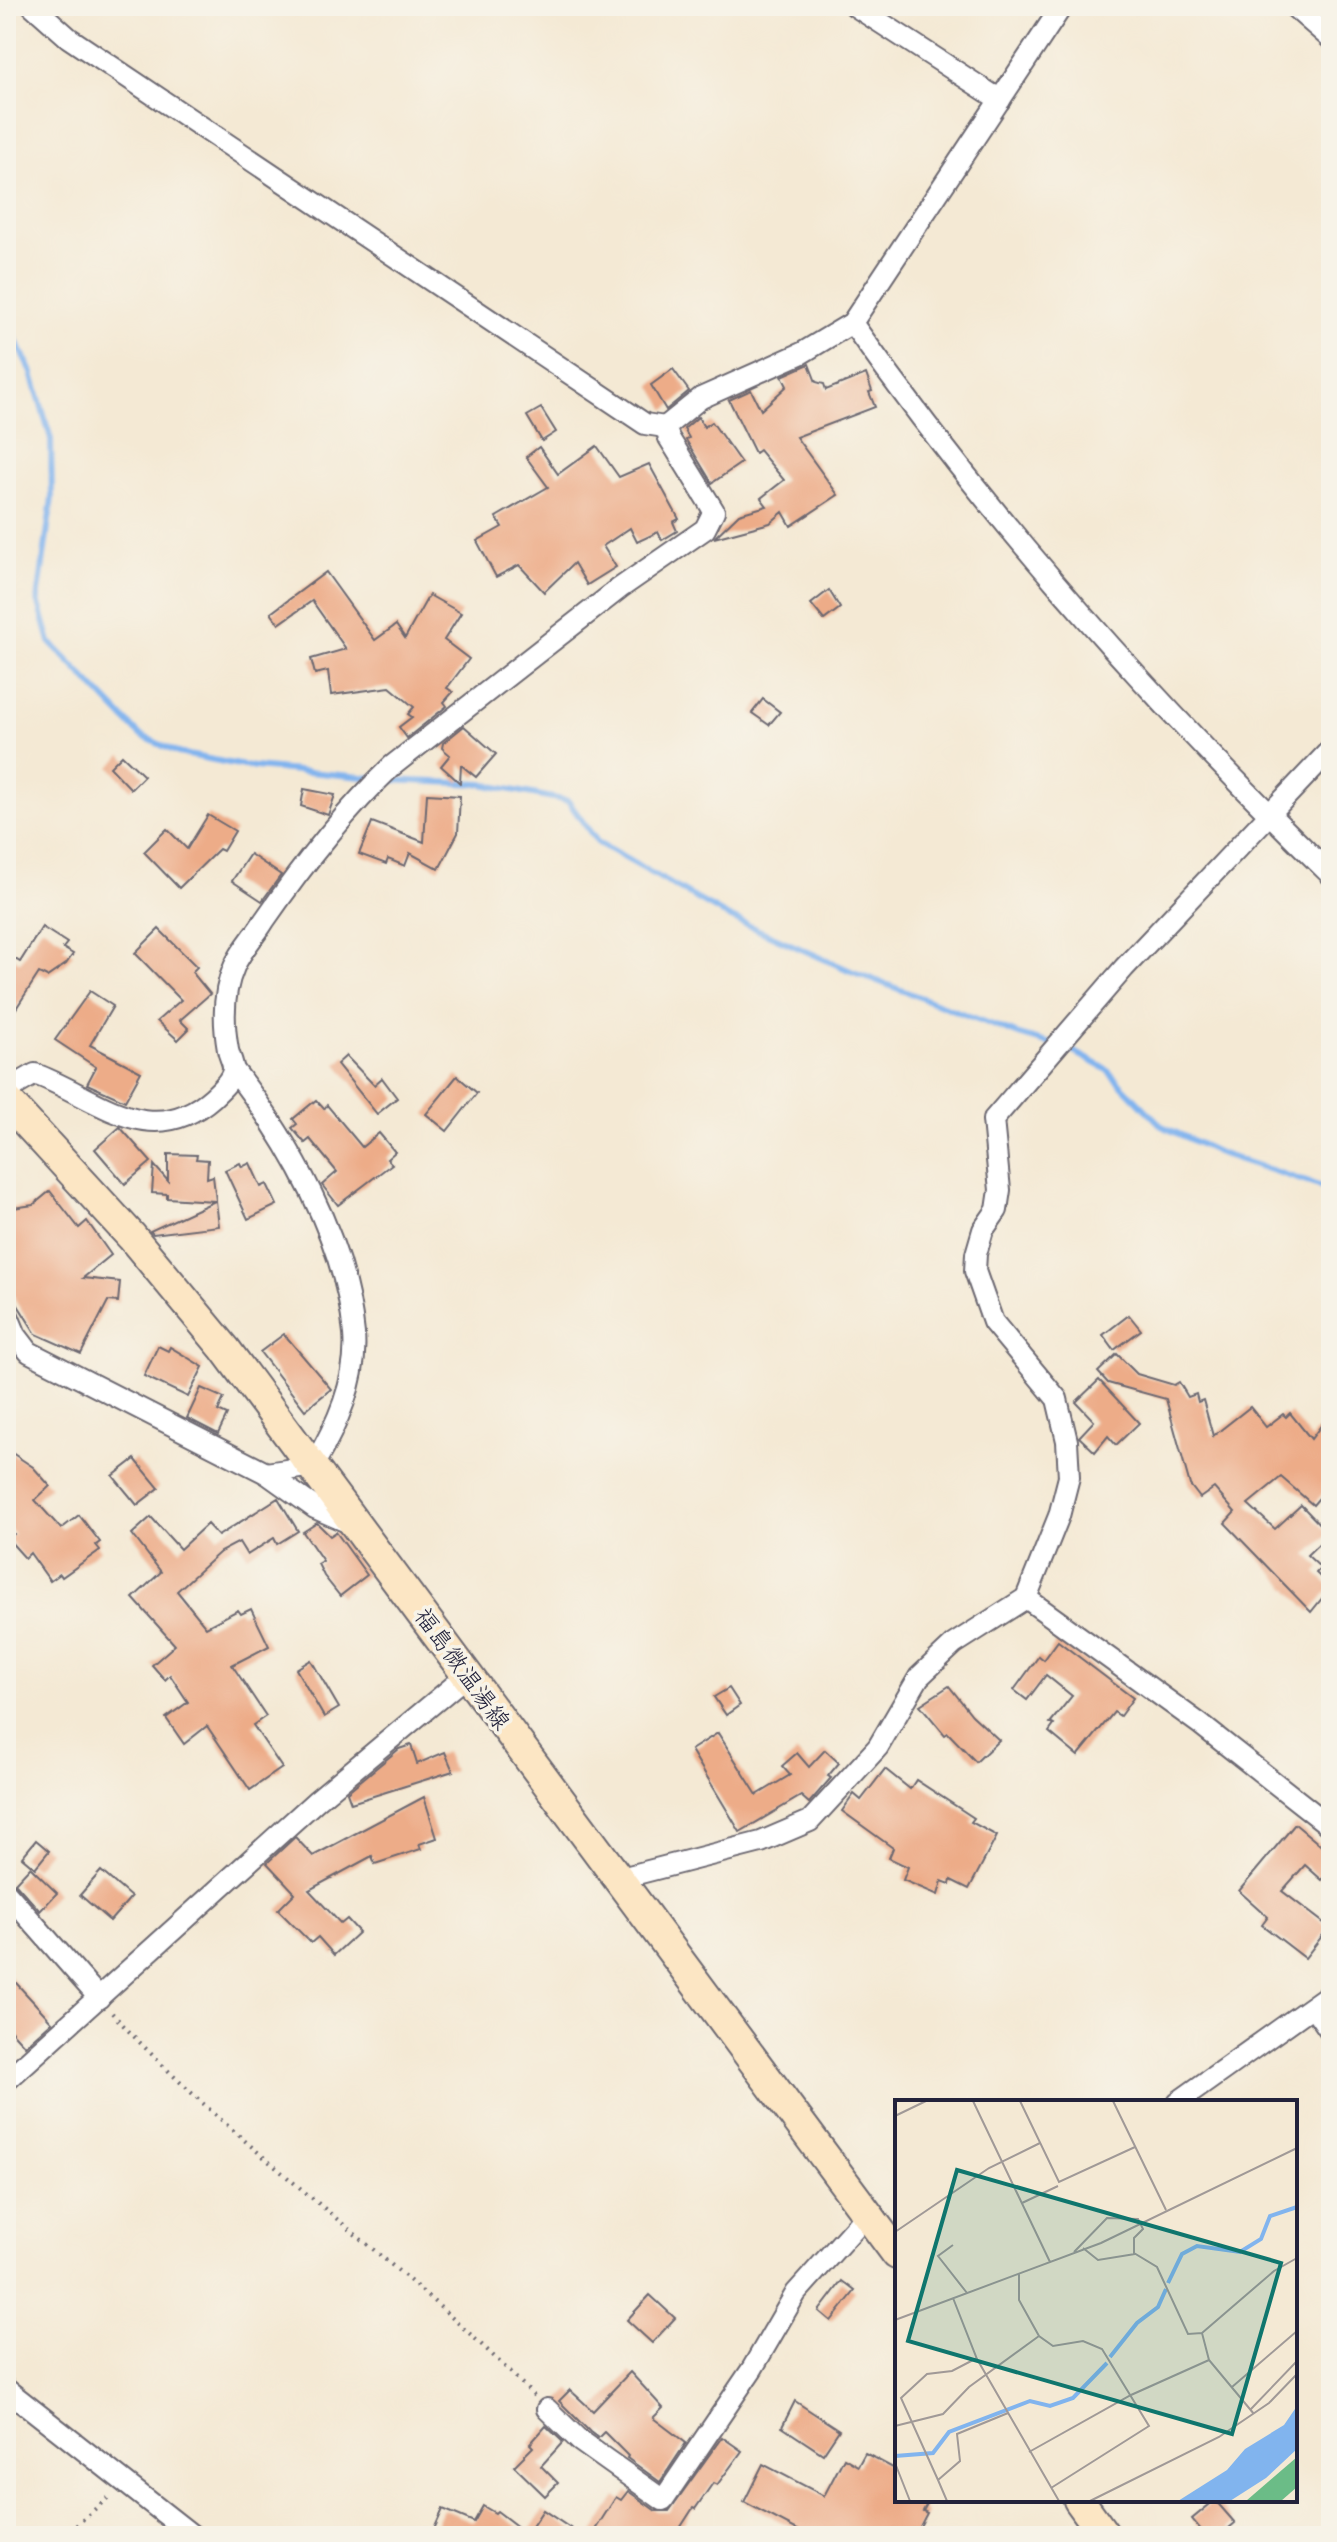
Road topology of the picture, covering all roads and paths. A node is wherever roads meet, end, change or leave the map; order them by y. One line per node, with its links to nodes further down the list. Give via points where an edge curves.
1 (33, 6): 8 (street, via 69,38 428,280 645,424)
2 (855, 6): 6 (street)
3 (1062, 6): 6 (street)
4 (1293, 6): 5 (street)
5 (1331, 39)
6 (1000, 100): 7 (street)
7 (852, 323): 8 (street, via 802,353 701,398); 10 (street, via 1047,576)
8 (665, 427): 12 (street, via 709,498 712,520 392,766 362,795 284,892 235,964 226,988 225,1019)
9 (1331, 749): 10 (street)
10 (1268, 814): 11 (street); 19 (street, via 1124,968 993,1120 1000,1190 997,1210 983,1230 975,1271 993,1322 1057,1399 1067,1441 1069,1477 1059,1516)
11 (1331, 875)
12 (233, 1069): 13 (street, via 220,1090 181,1117 123,1118 35,1074); 16 (street, via 273,1121 302,1173 347,1296 354,1335 351,1372 332,1434)
13 (6, 1091)
14 (6, 1100): 16 (main road, 福島微温湯線, via 142,1248)
15 (6, 1311): 17 (street, via 29,1352)
16 (313, 1466): 17 (street); 18 (main road, 福島微温湯線)
17 (266, 1473): 18 (street, via 315,1508)
18 (358, 1527): 20 (main road, 福島微温湯線)
19 (1026, 1598): 21 (street); 22 (street, via 954,1644 919,1677 878,1747 810,1821 761,1842)
20 (466, 1676): 22 (main road, 福島微温湯線); 25 (street, via 317,1800)
21 (1331, 1827)
22 (617, 1879): 30 (main road, 福島微温湯線)
23 (6, 1892): 25 (street)
24 (1331, 1993): 26 (street)
25 (99, 1998): 28 (street); 33 (path, via 165,2071 425,2291)
26 (1314, 2008): 27 (street); 29 (street)
27 (1331, 2032)
28 (6, 2081)
29 (1181, 2100)
30 (867, 2214): 31 (main road, 福島微温湯線); 33 (street, via 796,2293 752,2369 663,2500 580,2441)
31 (895, 2251)
32 (6, 2389): 34 (street)
33 (547, 2409)
34 (125, 2483): 36 (path); 37 (street)
35 (1080, 2502): 38 (main road)
36 (64, 2536)
37 (193, 2536)
38 (1105, 2536)

